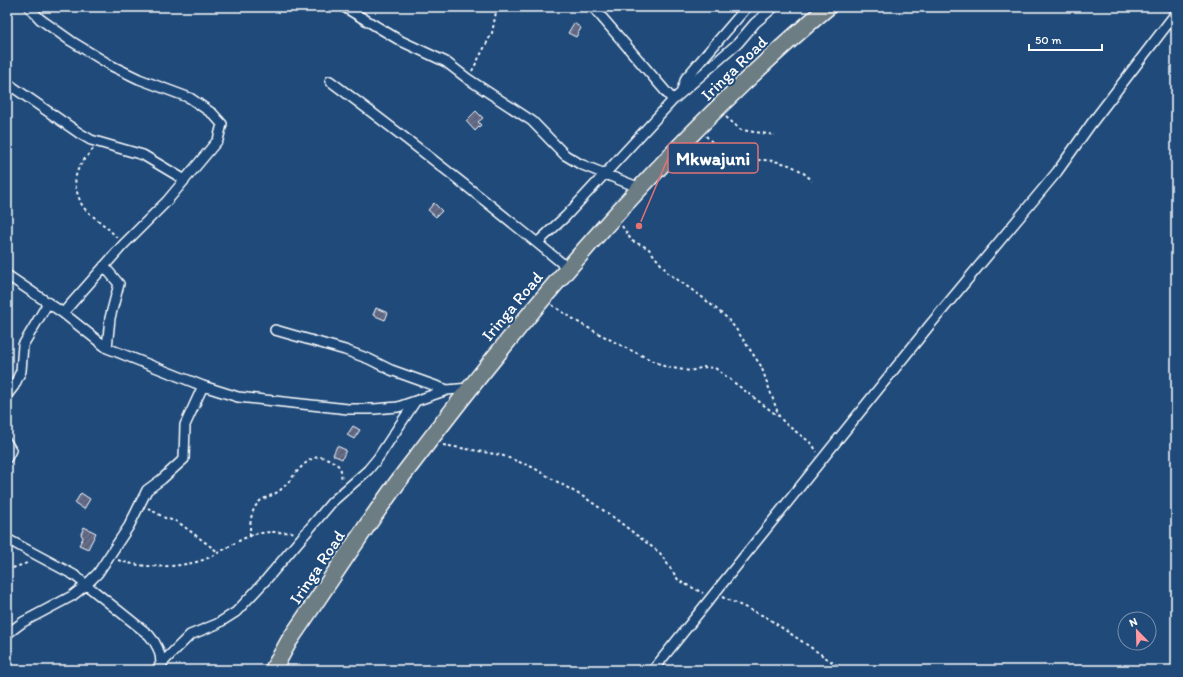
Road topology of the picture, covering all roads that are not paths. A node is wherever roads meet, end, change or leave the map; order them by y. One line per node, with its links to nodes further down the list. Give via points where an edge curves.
1 (29, 7): 13 (street, via 65,38 112,66 190,98 220,120 222,124 218,140)
2 (344, 7): 12 (street, via 401,41 446,62 532,121 565,155 596,172)
3 (593, 7): 11 (street)
4 (747, 7): 10 (street, via 686,78)
5 (774, 7): 10 (street, via 755,23 738,43)
6 (828, 7): 14 (highway, Iringa Road, via 794,35)
7 (1176, 14): 35 (street, via 1057,172 929,326)
8 (330, 81): 15 (street, via 395,129)
9 (7, 83): 13 (street, via 79,133 143,156)
10 (681, 92): 11 (street)
11 (673, 100): 12 (street)
12 (605, 173): 14 (street); 15 (street)
13 (185, 180): 16 (street)
14 (640, 188): 17 (highway, Iringa Road)
15 (537, 243): 17 (street)
16 (104, 266): 20 (street); 22 (street, via 119,284 110,318)
17 (569, 269): 24 (highway, Iringa Road)
18 (7, 275): 19 (street)
19 (48, 302): 20 (street); 26 (street, via 23,345 21,370)
20 (63, 313): 22 (street)
21 (275, 330): 25 (street, via 345,350)
22 (107, 348): 23 (street)
23 (203, 386): 27 (street, via 238,397 348,409 398,407); 31 (street, via 184,426 184,459 147,490 129,526 109,557)
24 (469, 388): 25 (street); 34 (highway, Iringa Road, via 402,476 289,641)
25 (447, 390): 27 (street)
26 (7, 395)
27 (416, 402): 33 (street, via 368,470 341,493 308,528 236,612 217,624 190,635)
28 (7, 443): 29 (street, via 11,450)
29 (7, 458)
30 (7, 539): 31 (street, via 60,566)
31 (86, 585): 32 (street); 33 (street, via 149,635 160,652)
32 (7, 634)
33 (160, 668)
34 (272, 670)
35 (653, 670)

